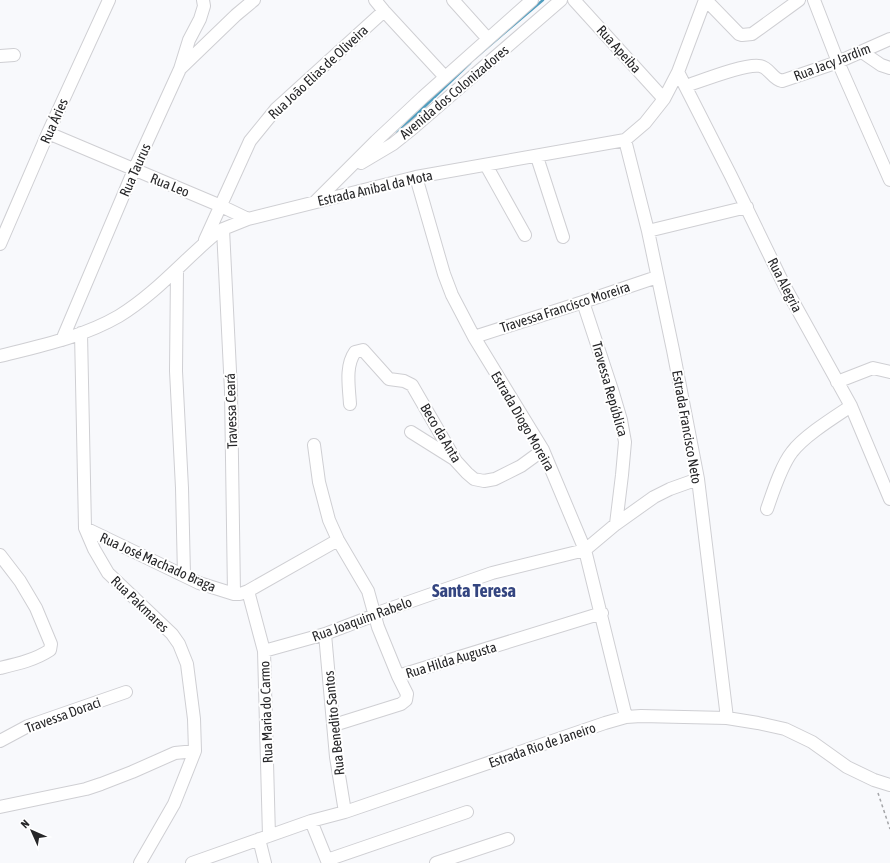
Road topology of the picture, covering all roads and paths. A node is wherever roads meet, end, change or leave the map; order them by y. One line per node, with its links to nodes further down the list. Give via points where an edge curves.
1 (109, 0): 26 (street, Rua Áries)
2 (203, 0): 21 (street, Rua Taurus, via 200,19 189,40)
3 (254, 0): 21 (street)
4 (375, 0): 12 (street)
5 (454, 0): 13 (street)
6 (532, 0): 13 (street, Avenida dos Colonizadores)
7 (561, 0): 18 (street, Avenida dos Colonizadores)
8 (574, 0): 25 (street, Rua Apeiba)
9 (705, 0): 10 (street, via 742,36 752,34); 22 (street)
10 (799, 0)
11 (814, 0): 19 (street)
12 (384, 11): 23 (street); 35 (street, Rua Joāo Elias de Oliveira, via 276,109 260,127 250,141)
13 (488, 39): 18 (street, Avenida dos Colonizadores)
14 (890, 39): 15 (street, Rua Jacy Jardim)
15 (862, 52): 19 (street, Rua Jacy Jardim); 20 (street)
16 (14, 55): 17 (street)
17 (0, 56)
18 (480, 59): 23 (street, Avenida dos Colonizadores); 31 (street, Avenida dos Colonizadores, via 403,136)
19 (838, 62): 24 (street, Rua Jacy Jardim, via 782,81 763,66 757,65); 33 (street)
20 (890, 68)
21 (180, 69): 30 (street, Rua Taurus)
22 (678, 72): 24 (street, Rua Alegria); 25 (street)
23 (445, 77): 31 (street, Avenida dos Colonizadores, via 376,140)
24 (686, 86): 36 (street, Rua Alegria)
25 (664, 99): 27 (street, via 645,123)
26 (48, 133): 30 (street, Rua Leo); 43 (street, Rua Áries)
27 (625, 140): 28 (street, Estrada Anibal da Mota); 39 (street, Estrada Francisco Neto)
28 (537, 156): 29 (street, Estrada Anibal da Mota); 41 (street)
29 (486, 165): 32 (street, Estrada Anibal da Mota); 40 (street)
30 (134, 170): 35 (street, Rua Leo); 49 (street, Rua Taurus)
31 (342, 176): 34 (street, Avenida dos Colonizadores)
32 (416, 178): 34 (street, Estrada Anibal da Mota); 48 (street, Estrada Diogo Moreira, via 444,274 462,317)
33 (890, 180)
34 (314, 202): 37 (street, Estrada Anibal da Mota)
35 (221, 206): 37 (street, Rua Leo); 42 (street, Rua Joāo Elias de Oliveira)
36 (747, 207): 39 (street); 52 (street, Rua Alegria, via 785,286)
37 (248, 219): 38 (street, Estrada Anibal da Mota)
38 (223, 229): 42 (street, Estrada Anibal da Mota); 69 (street, Travessa Ceará, via 230,391)
39 (648, 231): 45 (street, Estrada Francisco Neto)
40 (525, 236)
41 (563, 237)
42 (204, 243): 44 (street, Estrada Anibal da Mota)
43 (0, 244)
44 (177, 270): 47 (street, Estrada Anibal da Mota, via 161,286 119,316); 67 (street, via 176,371)
45 (657, 277): 46 (street, Travessa Francisco Moreira); 59 (street, Estrada Francisco Neto)
46 (584, 302): 48 (street, Travessa Francisco Moreira); 62 (street, Travessa República, via 621,420 625,442)
47 (80, 333): 49 (street, Estrada Anibal da Mota); 63 (street, Rua Pakmares)
48 (474, 337): 57 (street, Estrada Diogo Moreira)
49 (62, 340): 50 (street, Estrada Anibal da Mota)
50 (0, 356)
51 (890, 372): 52 (street, via 873,368)
52 (837, 382): 54 (street, Rua Alegria)
53 (350, 404): 58 (street, Beco da Anta, via 349,365 355,352 367,353 389,379 412,385)
54 (850, 406): 60 (street, Rua Alegria); 61 (street, via 800,443 792,452 785,462)
55 (411, 432): 58 (street)
56 (314, 445): 64 (street, via 319,482)
57 (543, 450): 58 (street, Beco da Anta, via 521,466 495,479 484,481 474,479); 65 (street, Estrada Diogo Moreira)
58 (456, 461)
59 (698, 479): 62 (street, Rua Joaquim Rabelo, via 659,494); 78 (street, Estrada Francisco Neto)
60 (890, 499)
61 (767, 509)
62 (616, 524): 65 (street, Rua Joaquim Rabelo)
63 (85, 528): 67 (street, Rua José Machado Braga); 81 (street, Rua Pakmares, via 108,573 163,625 179,644 187,664)
64 (338, 540): 68 (street, Rua José Machado Braga); 71 (street, via 368,591)
65 (586, 550): 70 (street, Estrada Diogo Moreira); 71 (street, Rua Joaquim Rabelo, via 492,573)
66 (0, 554): 74 (street, via 36,608 51,644 50,650 43,654)
67 (184, 575): 69 (street, Rua José Machado Braga)
68 (248, 591): 69 (street, Rua José Machado Braga); 73 (street, Rua Maria do Carmo)
69 (234, 594)
70 (602, 613): 75 (street, Rua Hilda Augusta); 77 (street, Estrada Diogo Moreira)
71 (375, 615): 72 (street, Rua Joaquim Rabelo); 75 (street)
72 (325, 634): 73 (street, Rua Joaquim Rabelo); 79 (street, Rua Benedito Santos)
73 (264, 652): 89 (street, Rua Maria do Carmo)
74 (0, 668)
75 (398, 676): 79 (street, Rua Hilda Augusta, via 407,694 406,700 401,704)
76 (126, 692): 80 (street, Travessa Doraci, via 28,726)
77 (626, 717): 78 (street, Estrada Rio de Janeiro); 85 (street, Estrada Rio de Janeiro)
78 (726, 718): 82 (street, Estrada Rio de Janeiro, via 785,729 812,742 847,767)
79 (334, 725): 85 (street, Rua Benedito Santos, via 336,757)
80 (0, 741)
81 (195, 751): 84 (street, via 175,753 86,789); 92 (street, Rua Pakmares, via 174,804)
82 (874, 780): 83 (street, Estrada Rio de Janeiro); 88 (path)
83 (890, 785)
84 (0, 807)
85 (345, 812): 87 (street, Estrada Rio de Janeiro)
86 (467, 812): 91 (street)
87 (311, 821): 89 (street, Estrada Rio de Janeiro); 91 (street)
88 (890, 829)
89 (264, 838): 93 (street, Estrada Rio de Janeiro); 94 (street, Rua Maria do Carmo)
90 (508, 839): 95 (street)
91 (328, 862)
92 (140, 863)
93 (192, 863)
94 (265, 863)
95 (436, 863)

